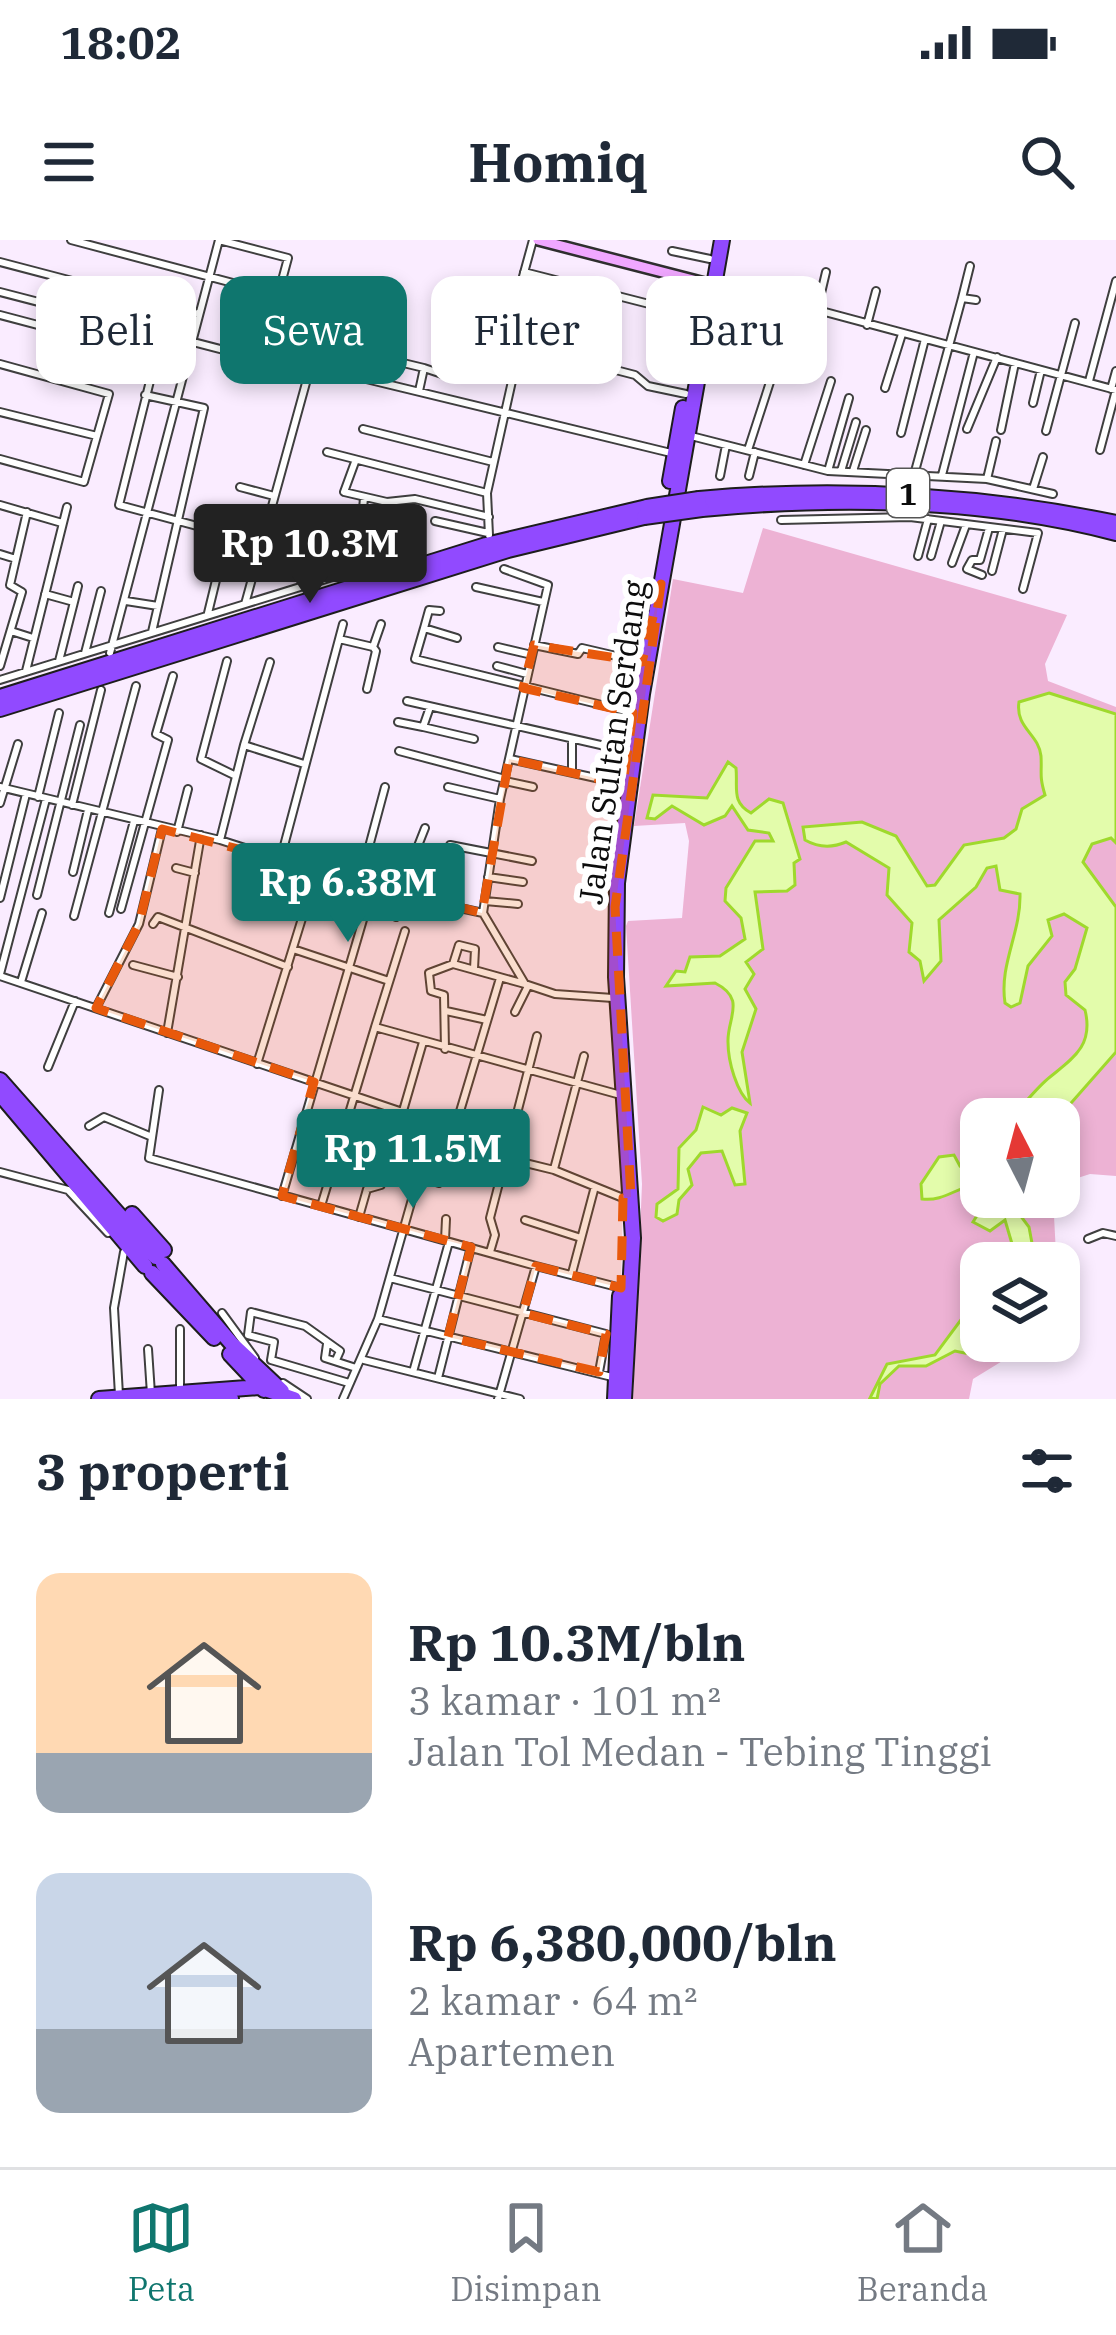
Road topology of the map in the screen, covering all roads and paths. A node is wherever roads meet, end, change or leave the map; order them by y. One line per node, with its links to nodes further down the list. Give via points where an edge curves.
1 (71, 240): 15 (street)
2 (536, 240): 8 (street); 11 (street)
3 (718, 240): 5 (highway, Jalan Sultan Serdang); 13 (highway, Jalan Sultan Serdang)
4 (672, 251): 5 (street)
5 (710, 260): 12 (highway, Jalan Sultan Serdang)
6 (0, 262): 24 (street)
7 (970, 266): 19 (street)
8 (524, 272): 10 (street); 22 (street)
9 (826, 272): 14 (street)
10 (524, 276)
11 (682, 276)
12 (710, 276)
13 (711, 276)
14 (825, 276)
15 (207, 277): 15 (street, via 278,295 288,258 219,240); 24 (street)
16 (1116, 281): 45 (street)
17 (876, 291): 29 (street)
18 (0, 292): 21 (street)
19 (962, 298): 20 (street); 32 (street)
20 (976, 300)
21 (36, 301)
22 (646, 303)
23 (827, 313): 29 (street)
24 (198, 314): 26 (street)
25 (0, 315): 28 (street)
26 (196, 322)
27 (1076, 323): 43 (street)
28 (36, 324)
29 (867, 325): 30 (street)
30 (902, 334): 31 (street); 54 (street)
31 (925, 339): 32 (street); 70 (street)
32 (950, 346): 33 (street); 87 (street)
33 (974, 352): 34 (street); 88 (street)
34 (998, 357): 35 (street); 66 (street)
35 (1015, 362): 40 (street); 68 (street)
36 (0, 364): 72 (street, via 110,394)
37 (407, 364): 38 (street)
38 (424, 368): 39 (street); 56 (street)
39 (431, 370)
40 (1040, 370): 43 (street); 61 (street)
41 (1116, 370): 55 (street)
42 (622, 371): 57 (street)
43 (1062, 375): 45 (street); 69 (street)
44 (831, 381): 83 (street)
45 (1089, 381): 55 (street)
46 (148, 384): 58 (street)
47 (180, 384): 60 (street)
48 (306, 384): 97 (street)
49 (388, 384): 56 (street)
50 (509, 384): 63 (street)
51 (688, 384): 57 (highway, Jalan Sultan Serdang)
52 (697, 384): 71 (highway, Jalan Sultan Serdang)
53 (772, 384): 76 (street)
54 (885, 388)
55 (1114, 390): 75 (street)
56 (419, 391): 63 (street)
57 (686, 394): 78 (highway, Jalan Sultan Serdang)
58 (145, 395): 60 (street); 104 (street, via 119,502)
59 (849, 398): 84 (street)
60 (175, 403): 104 (street); 106 (street, via 204,408)
61 (1033, 403)
62 (0, 412): 72 (street)
63 (504, 412): 78 (street); 81 (street)
64 (856, 422): 85 (street)
65 (363, 429): 81 (street)
66 (967, 429)
67 (866, 430): 86 (street)
68 (1001, 430)
69 (1046, 431)
70 (901, 433)
71 (688, 435): 74 (street); 128 (highway, Jalan Sultan Serdang)
72 (97, 436): 80 (street, via 84,482)
73 (996, 441): 91 (street)
74 (726, 445): 76 (street); 89 (street)
75 (1100, 450)
76 (751, 451): 83 (street); 90 (street)
77 (327, 452): 82 (street)
78 (674, 454): 128 (highway, Jalan Sultan Serdang)
79 (1043, 457): 94 (street)
80 (0, 459)
81 (494, 462): 95 (street)
82 (361, 464): 95 (street); 98 (street, via 344,492)
83 (805, 464): 84 (street)
84 (828, 471): 85 (street)
85 (841, 471): 86 (street)
86 (854, 472): 87 (street)
87 (915, 473): 88 (street); 92 (street)
88 (942, 475): 91 (street)
89 (720, 476)
90 (748, 476)
91 (987, 479): 94 (street)
92 (911, 486)
93 (239, 487): 97 (street)
94 (1033, 488): 96 (street)
95 (487, 494): 105 (street)
96 (1053, 494)
97 (274, 496): 118 (street)
98 (364, 497): 105 (street, via 415,499); 138 (street, via 357,568)
99 (701, 504): 103 (highway, 1, bridge); 112 (highway, 1, via 784,492 921,493); 116 (highway, 1, via 895,502)
100 (0, 505): 102 (street)
101 (68, 507): 111 (street)
102 (27, 512): 111 (street); 122 (street)
103 (646, 512): 169 (highway, 1, via 486,545); 172 (highway, 1)
104 (148, 513): 106 (street); 135 (street)
105 (489, 518): 110 (street, via 489,534)
106 (176, 519): 117 (street); 139 (street)
107 (928, 519): 108 (street); 109 (street); 120 (street)
108 (781, 520)
109 (941, 520): 113 (street); 121 (street)
110 (435, 521)
111 (62, 523): 134 (street)
112 (1116, 523)
113 (966, 525): 114 (street); 123 (street)
114 (989, 528): 115 (street); 126 (street, via 980,560 967,569)
115 (1003, 529): 125 (street); 132 (street, via 1039,534)
116 (1116, 532)
117 (227, 534): 118 (street); 141 (street)
118 (260, 543): 138 (street)
119 (0, 554): 122 (street)
120 (918, 556)
121 (931, 556)
122 (16, 559): 129 (street)
123 (952, 563)
124 (505, 569): 137 (street, via 546,581)
125 (992, 571)
126 (982, 575)
127 (0, 582): 129 (street)
128 (657, 584): 158 (highway, Jalan Sultan Serdang); 287 (highway, Jalan Sultan Serdang, via 615,907)
129 (10, 585): 145 (street, via 22,592)
130 (78, 586): 136 (street)
131 (476, 587): 137 (street)
132 (1024, 589)
133 (100, 591): 154 (street)
134 (46, 595): 136 (street); 147 (street)
135 (126, 601): 139 (street); 152 (street)
136 (74, 602): 155 (street)
137 (543, 602): 153 (street)
138 (245, 604): 141 (street)
139 (158, 606): 146 (street)
140 (440, 610): 144 (street, via 429,610)
141 (208, 613): 146 (street)
142 (344, 624): 149 (street)
143 (381, 624): 151 (street)
144 (424, 628): 148 (street); 166 (street, via 415,659)
145 (11, 632): 147 (street); 159 (street)
146 (152, 632): 152 (street)
147 (34, 638): 161 (street)
148 (457, 638)
149 (339, 639): 151 (street); 188 (street)
150 (498, 646): 153 (street)
151 (373, 647): 167 (street)
152 (111, 649): 154 (street)
153 (533, 650): 158 (street, via 578,655 582,648); 162 (street)
154 (86, 652): 155 (street)
155 (58, 661): 161 (street)
156 (226, 661): 190 (street, via 201,759)
157 (270, 662): 182 (street)
158 (642, 662): 174 (highway, Jalan Sultan Serdang)
159 (0, 666)
160 (497, 666): 162 (street)
161 (26, 670): 164 (street)
162 (526, 674): 166 (street)
163 (173, 676): 207 (street, via 156,734 169,739)
164 (0, 680)
165 (136, 686): 205 (street)
166 (523, 688): 174 (street); 177 (street)
167 (367, 689)
168 (101, 690): 203 (street)
169 (0, 698)
170 (407, 701): 171 (street)
171 (430, 707): 177 (street); 178 (street)
172 (0, 709)
173 (59, 713): 199 (street)
174 (634, 713): 184 (highway, Jalan Sultan Serdang)
175 (398, 722): 178 (street)
176 (80, 725): 201 (street)
177 (517, 726): 180 (street); 186 (street)
178 (423, 727): 179 (street)
179 (474, 739)
180 (572, 741): 184 (street); 187 (street)
181 (18, 744): 195 (street)
182 (244, 745): 188 (street); 190 (street)
183 (399, 752): 191 (street)
184 (627, 752): 192 (highway, Jalan Sultan Serdang)
185 (554, 756): 187 (street)
186 (509, 759): 189 (street); 191 (street)
187 (568, 759): 189 (street)
188 (304, 764): 215 (street)
189 (572, 773): 192 (street)
190 (236, 776): 212 (street)
191 (505, 780): 194 (street); 200 (street)
192 (623, 784): 252 (highway, Jalan Sultan Serdang, via 610,905)
193 (448, 787): 200 (street)
194 (533, 787)
195 (2, 788): 198 (street); 202 (street)
196 (385, 788): 223 (street)
197 (188, 789): 210 (street)
198 (26, 794): 199 (street); 227 (street)
199 (42, 798): 201 (street); 246 (street)
200 (500, 799): 214 (street)
201 (59, 802): 203 (street); 225 (street)
202 (0, 803)
203 (72, 805): 204 (street)
204 (88, 810): 205 (street); 219 (street)
205 (102, 813): 206 (street); 235 (street)
206 (134, 821): 207 (street); 233 (street)
207 (147, 826): 208 (street); 231 (street)
208 (162, 829): 210 (street); 254 (street, via 139,924)
209 (425, 829): 229 (street, via 414,856 440,864)
210 (177, 832): 211 (street)
211 (201, 836): 212 (street); 220 (street)
212 (220, 840): 215 (street)
213 (450, 845): 214 (street)
214 (492, 854): 216 (street); 221 (street)
215 (280, 857): 218 (street)
216 (532, 861)
217 (176, 868): 220 (street)
218 (317, 870): 223 (street); 240 (street)
219 (73, 872)
220 (195, 873): 238 (street)
221 (488, 877): 222 (street); 228 (street)
222 (523, 882)
223 (359, 884): 224 (street)
224 (372, 889): 226 (street); 244 (street)
225 (37, 895)
226 (400, 896): 229 (street); 236 (street)
227 (0, 898)
228 (485, 901): 230 (street); 234 (street)
229 (428, 902): 234 (street)
230 (518, 904)
231 (122, 909)
232 (42, 913): 250 (street)
233 (110, 913)
234 (483, 913): 251 (street)
235 (74, 916)
236 (396, 917)
237 (153, 924): 238 (street, via 158,917)
238 (188, 928): 243 (street); 247 (street)
239 (405, 931): 249 (street)
240 (293, 949): 243 (street); 244 (street)
241 (453, 964): 245 (street); 245 (street, via 458,945 475,949); 255 (street, via 428,975 431,991 445,995)
242 (133, 965): 247 (street)
243 (287, 967): 265 (street)
244 (350, 968): 249 (street); 269 (street)
245 (475, 969): 248 (street)
246 (0, 975): 250 (street)
247 (178, 977): 259 (street)
248 (500, 978): 251 (street); 257 (street)
249 (389, 981): 258 (street)
250 (21, 982): 253 (street)
251 (526, 985): 252 (street); 256 (street)
252 (613, 998): 273 (highway, Jalan Sultan Serdang)
253 (75, 1001): 254 (street); 266 (street)
254 (96, 1008): 259 (street)
255 (446, 1012): 257 (street); 262 (street)
256 (515, 1012)
257 (487, 1021): 264 (street)
258 (375, 1028): 261 (street); 274 (street)
259 (167, 1034): 265 (street)
260 (537, 1036): 267 (street)
261 (423, 1042): 262 (street); 275 (street)
262 (446, 1049): 264 (street)
263 (584, 1056): 270 (street)
264 (476, 1058): 267 (street); 278 (street)
265 (257, 1064): 269 (street)
266 (48, 1067)
267 (531, 1072): 270 (street); 279 (street)
268 (0, 1080): 281 (highway)
269 (313, 1082): 274 (street); 286 (street)
270 (577, 1086): 273 (street); 282 (street)
271 (159, 1090): 277 (street)
272 (0, 1094): 299 (highway)
273 (617, 1094): 287 (highway, Jalan Sultan Serdang)
274 (354, 1095): 275 (street); 288 (street)
275 (404, 1113): 278 (street, via 435,1123); 280 (street)
276 (88, 1126): 277 (street, via 104,1118)
277 (152, 1137): 286 (street, via 148,1158)
278 (453, 1140): 279 (street); 284 (street, via 441,1182)
279 (505, 1159): 282 (street); 298 (street)
280 (387, 1166): 284 (street); 289 (street)
281 (79, 1170): 299 (highway); 299 (highway, via 129,1212)
282 (554, 1170): 285 (street)
283 (0, 1172): 325 (street, via 68,1190 126,1254 114,1308)
284 (418, 1178): 292 (street)
285 (594, 1190): 287 (street); 294 (street)
286 (283, 1196): 288 (street)
287 (627, 1198): 303 (highway, Jalan Sultan Serdang); 335 (highway, Jalan Sultan Serdang)
288 (321, 1207): 289 (street)
289 (359, 1217): 292 (street)
290 (446, 1219): 296 (street)
291 (525, 1220): 294 (street)
292 (405, 1231): 296 (street); 302 (street)
293 (1116, 1236): 295 (street)
294 (581, 1238): 301 (street)
295 (1088, 1238)
296 (447, 1241): 297 (street); 304 (street)
297 (471, 1247): 298 (street); 305 (street)
298 (490, 1252): 300 (street)
299 (158, 1262): 307 (highway); 313 (highway)
300 (536, 1266): 301 (street); 306 (street)
301 (572, 1275): 303 (street)
302 (390, 1278): 304 (street); 308 (street)
303 (621, 1288): 320 (highway, Jalan Sultan Serdang)
304 (436, 1289): 305 (street); 310 (street)
305 (459, 1295): 306 (street); 311 (street)
306 (524, 1313): 314 (street); 318 (street, via 606,1334)
307 (214, 1315): 328 (highway); 332 (street)
308 (379, 1319): 310 (street); 315 (street)
309 (179, 1328): 323 (street)
310 (425, 1331): 311 (street); 317 (street)
311 (448, 1336): 314 (street); 319 (street)
312 (148, 1349): 326 (street)
313 (227, 1352): 322 (highway); 324 (highway, via 230,1377)
314 (513, 1353): 318 (street); 327 (street)
315 (364, 1360): 316 (street); 317 (street)
316 (356, 1368): 321 (street); 321 (street, via 325,1358 327,1344 305,1326 250,1312 248,1335 274,1342 272,1361)
317 (413, 1372): 319 (street)
318 (599, 1372): 320 (street)
319 (438, 1379): 327 (street)
320 (615, 1379): 335 (highway, Jalan Sultan Serdang)
321 (349, 1383): 333 (street)
322 (259, 1387): 324 (highway); 328 (highway); 331 (highway)
323 (180, 1392): 324 (highway); 326 (highway)
324 (202, 1393): 330 (highway)
325 (119, 1395): 326 (highway); 329 (highway)
326 (146, 1396)
327 (499, 1396): 334 (street)
328 (293, 1398)
329 (99, 1399)
330 (231, 1399)
331 (278, 1399)
332 (308, 1399)
333 (343, 1399)
334 (520, 1399)
335 (619, 1399)

